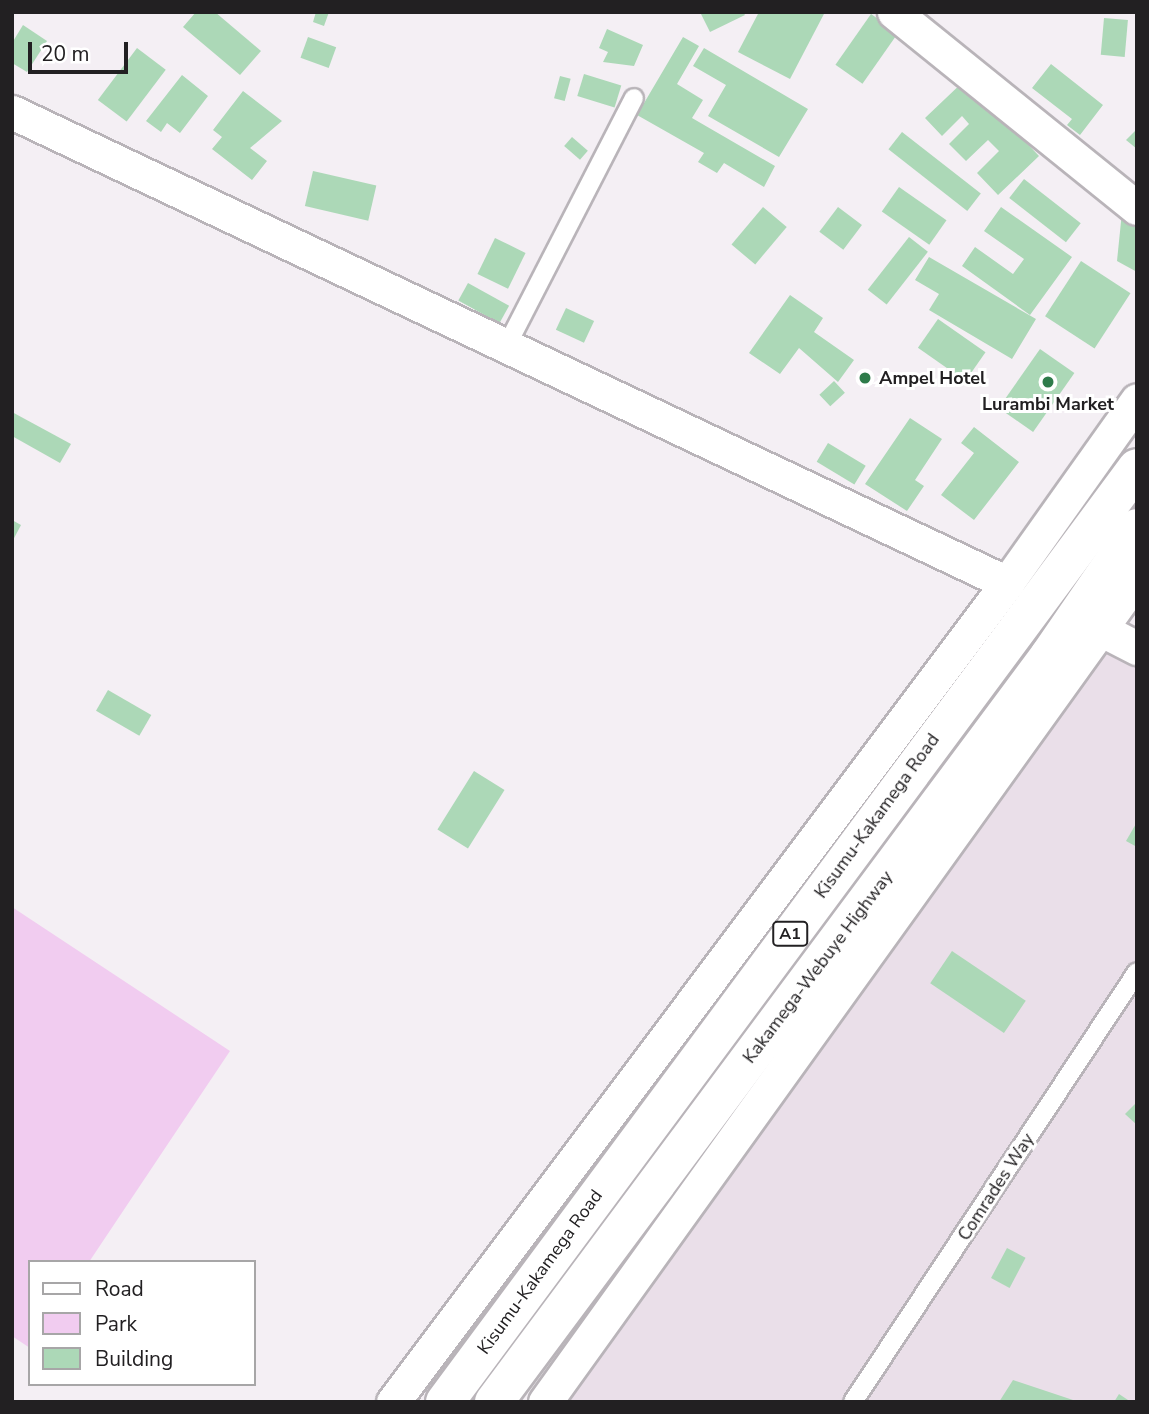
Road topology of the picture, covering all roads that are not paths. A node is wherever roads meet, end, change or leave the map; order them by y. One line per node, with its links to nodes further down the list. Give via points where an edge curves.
1 (894, 12): 4 (street)
2 (634, 98): 5 (lane)
3 (12, 112): 5 (street)
4 (1137, 208)
5 (505, 349): 10 (street)
6 (1137, 400): 10 (street)
7 (1137, 468): 15 (highway, Kisumu-Kakamega Road / A1)
8 (1137, 528): 16 (highway, Kakamega-Webuye Highway / A1, via 1049,656)
9 (1137, 578): 11 (street)
10 (1007, 583): 14 (street)
11 (1100, 629): 12 (street); 17 (street)
12 (1137, 648)
13 (1137, 972): 18 (lane, Comrades Way)
14 (393, 1402)
15 (445, 1402)
16 (494, 1402)
17 (545, 1402)
18 (853, 1402)

